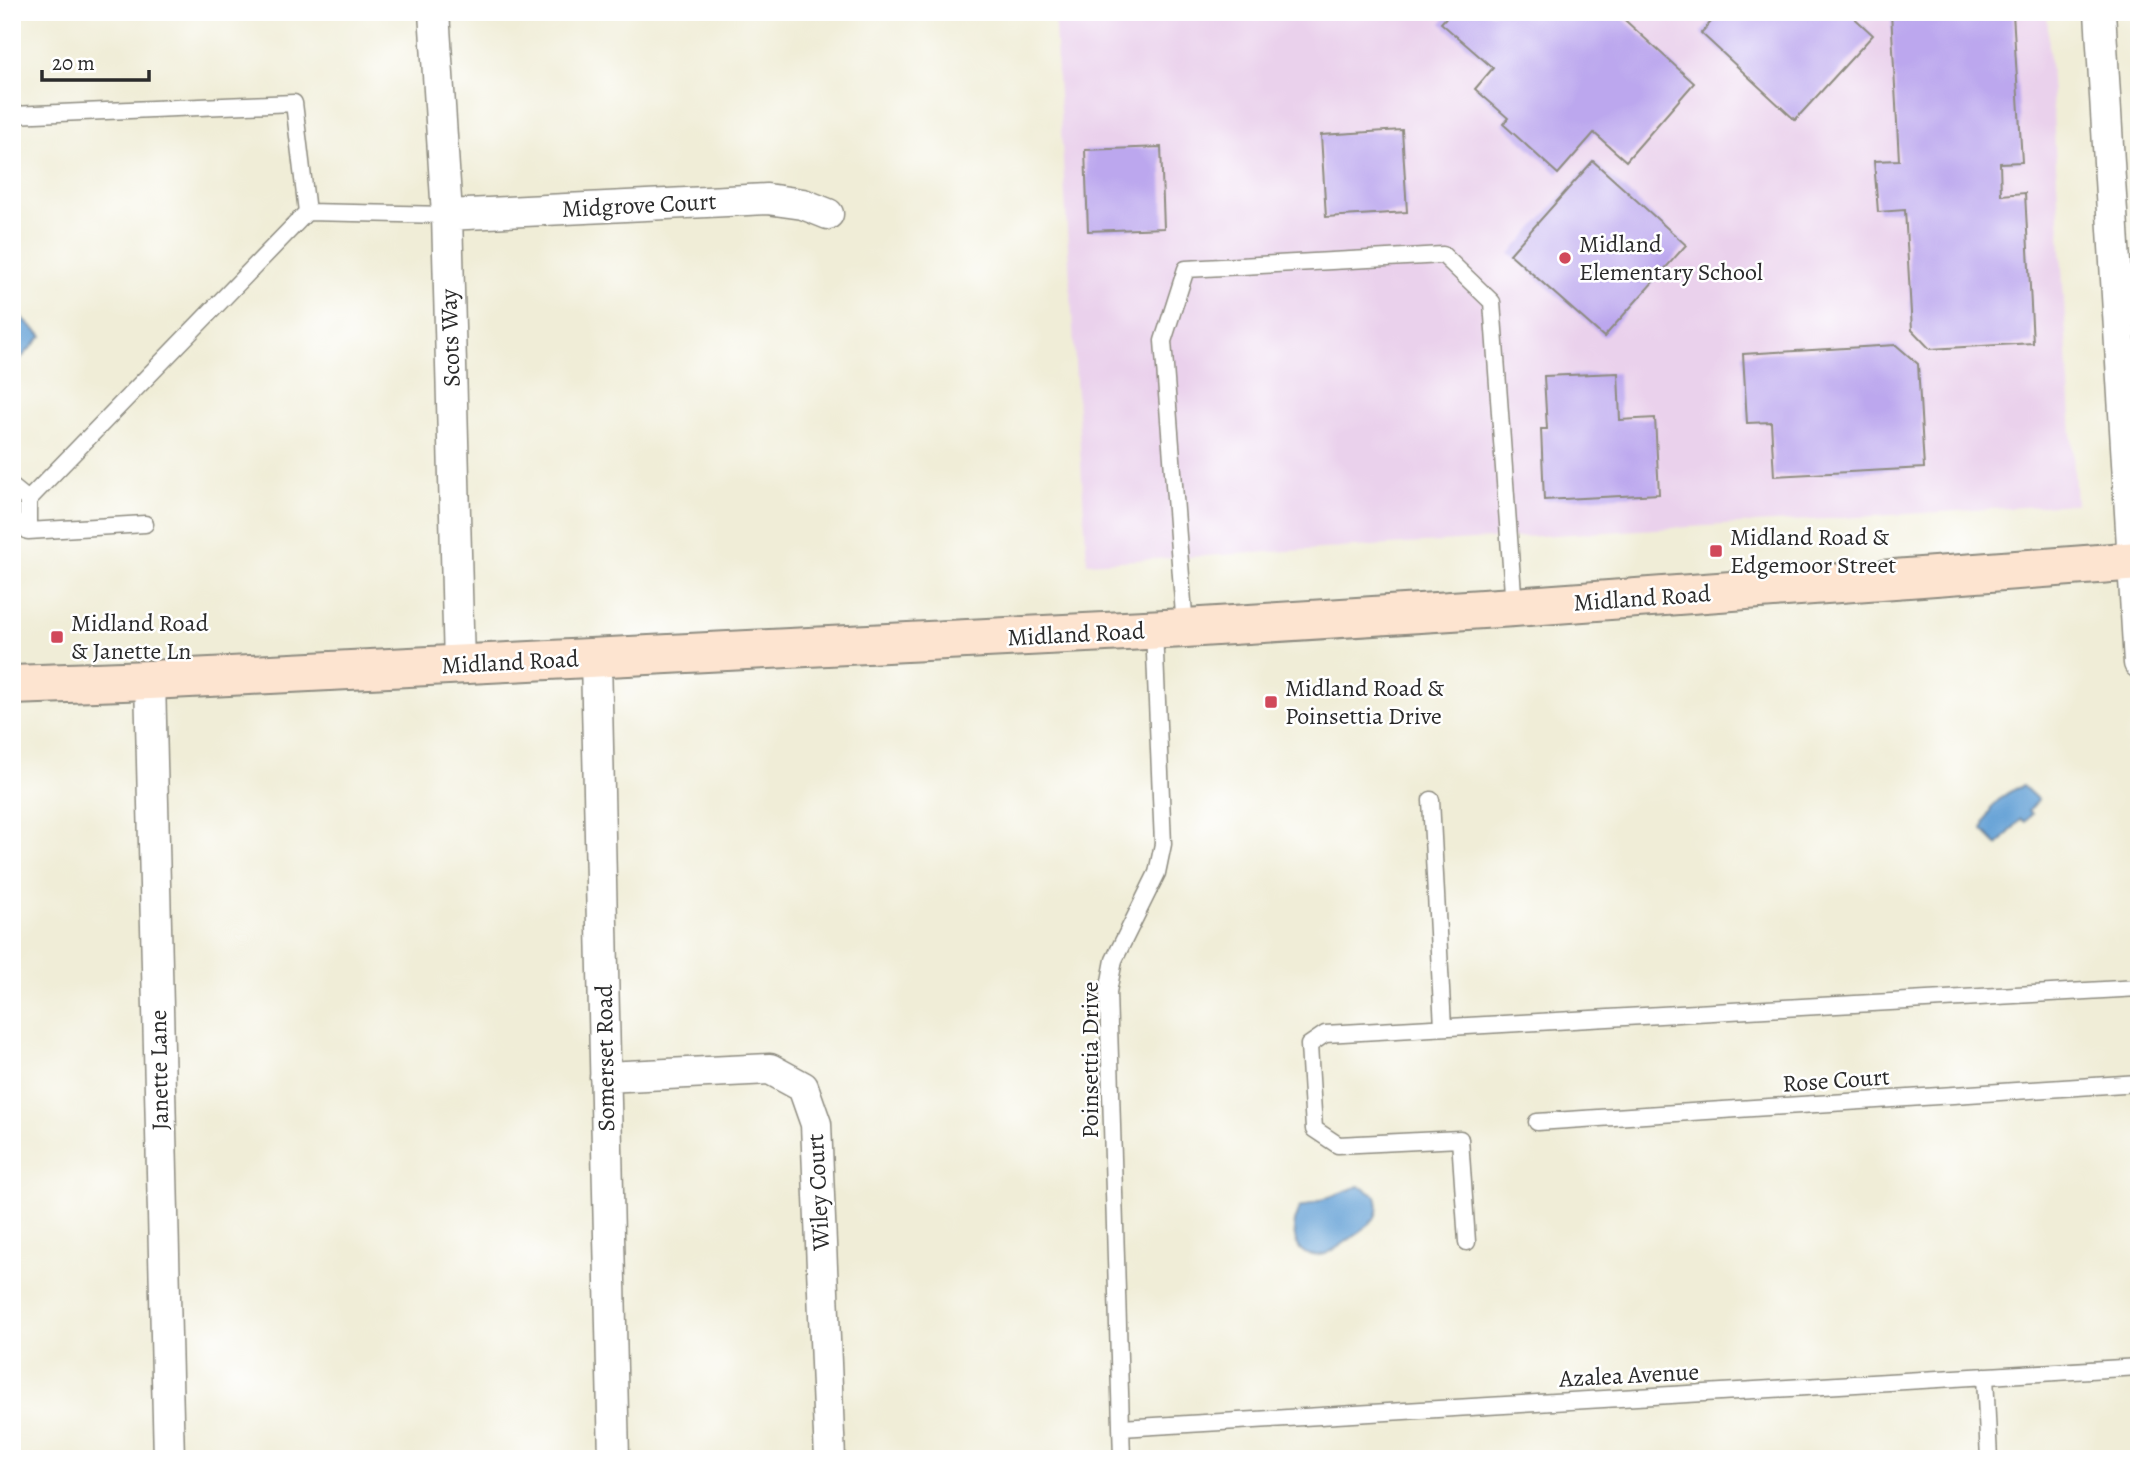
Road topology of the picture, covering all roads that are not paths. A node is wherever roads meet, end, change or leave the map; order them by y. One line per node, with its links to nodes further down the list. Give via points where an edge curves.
1 (434, 12): 6 (street, Scots Way)
2 (2100, 12): 11 (street)
3 (12, 116): 4 (lane, via 295,103)
4 (307, 212): 6 (lane); 8 (lane)
5 (828, 214): 6 (street, Midgrove Court, via 803,204 767,199)
6 (447, 215): 16 (street, Scots Way)
7 (12, 487): 8 (lane)
8 (28, 500): 10 (lane)
9 (145, 524): 10 (lane)
10 (20, 531)
11 (2136, 561): 12 (main road, Midland Road); 15 (street)
12 (1514, 607): 13 (main road, Midland Road); 13 (lane, Poinsettia Drive, via 1492,302 1443,255 1186,269 1163,341)
13 (1169, 629): 14 (main road, Midland Road); 28 (lane, Poinsettia Drive, via 1163,845 1157,873 1114,960 1108,992)
14 (596, 658): 16 (main road, Midland Road); 22 (street, Somerset Road)
15 (2139, 663)
16 (459, 665): 17 (main road, Midland Road)
17 (150, 680): 18 (main road, Midland Road); 29 (street, Janette Lane)
18 (12, 685)
19 (1431, 800): 21 (lane)
20 (2139, 988): 21 (lane)
21 (1443, 1027): 25 (lane, via 1325,1034 1310,1045 1314,1129 1338,1145 1460,1139)
22 (605, 1077): 30 (street, Somerset Road); 31 (street, Wiley Court, via 770,1069 803,1087 816,1124)
23 (2139, 1083): 24 (lane, Rose Court)
24 (1537, 1122)
25 (1467, 1242)
26 (2139, 1367): 27 (lane, Azalea Avenue)
27 (1985, 1376): 28 (lane, Azalea Avenue); 33 (lane)
28 (1121, 1428): 32 (lane, Poinsettia Drive)
29 (169, 1459)
30 (614, 1459)
31 (830, 1459)
32 (1122, 1459)
33 (1989, 1459)

